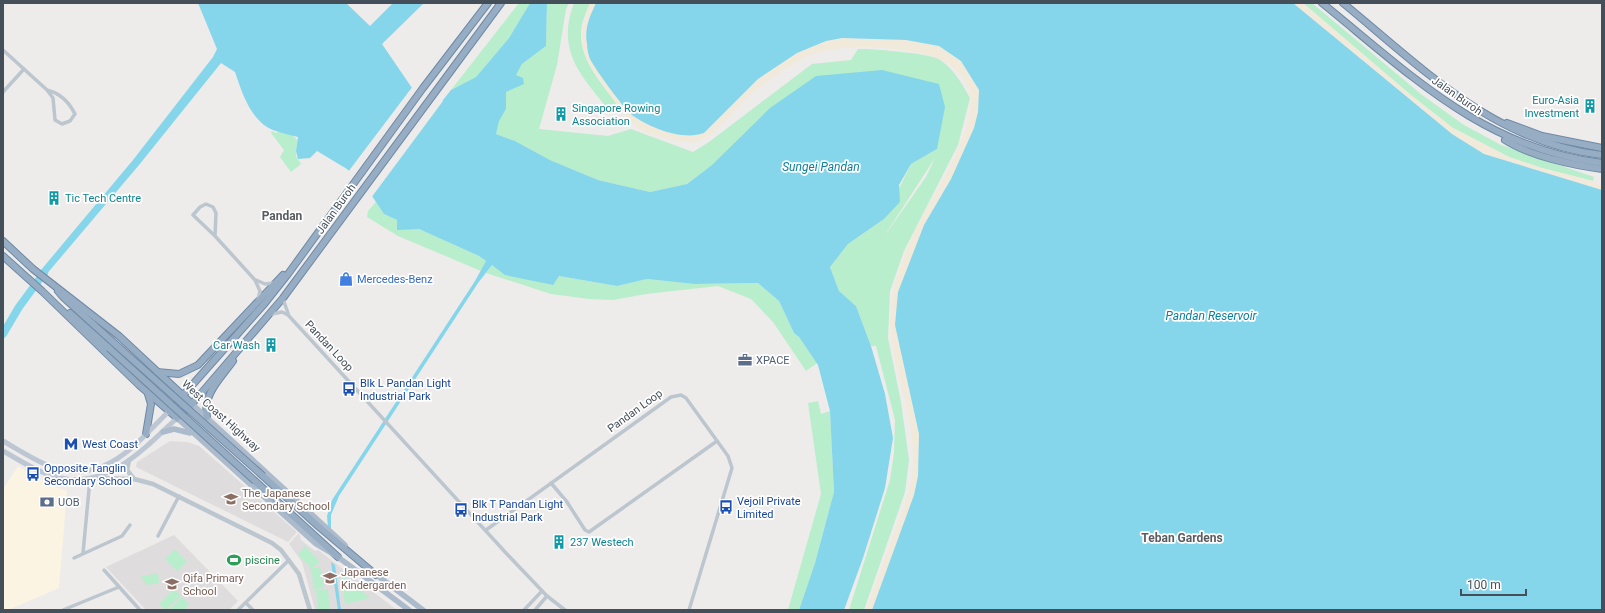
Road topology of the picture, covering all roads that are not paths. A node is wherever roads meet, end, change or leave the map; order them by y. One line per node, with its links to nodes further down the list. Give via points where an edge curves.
1 (488, 3): 18 (highway, Jalan Buroh)
2 (501, 3): 23 (highway, Jalan Buroh)
3 (1322, 3): 10 (highway, Jalan Buroh, via 1445,102)
4 (1343, 3): 9 (highway, Jalan Buroh, via 1450,92)
5 (3, 50): 6 (street)
6 (24, 69): 7 (street); 8 (street)
7 (47, 90): 7 (street, via 56,93 71,106 75,114 70,121 62,124 56,120 53,98)
8 (3, 92)
9 (1486, 115): 11 (highway, via 1542,136); 12 (highway, Jalan Buroh, via 1519,132 1566,149)
10 (1482, 125): 13 (highway, Jalan Buroh, via 1515,141); 14 (highway, via 1513,145 1557,160)
11 (1602, 148)
12 (1602, 155)
13 (1602, 163)
14 (1602, 169)
15 (215, 236): 15 (street, via 193,215 206,204 213,207 216,213); 19 (street)
16 (3, 241): 21 (highway, West Coast Highway)
17 (3, 256): 22 (highway)
18 (288, 274): 20 (highway, via 284,274); 30 (highway, Jalan Buroh)
19 (255, 280): 20 (street, via 265,284); 24 (street, via 260,291)
20 (274, 283): 24 (highway)
21 (56, 288): 28 (highway, West Coast Highway, via 118,336); 55 (highway, bridge, via 318,526)
22 (43, 292): 29 (highway); 51 (highway, bridge, via 109,348)
23 (283, 298): 25 (highway, Jalan Buroh); 26 (street, Pandan Loop)
24 (258, 302): 28 (highway, via 198,365 179,374)
25 (267, 316): 26 (street, via 276,312); 27 (highway, Jalan Buroh)
26 (289, 316): 48 (street, Pandan Loop)
27 (240, 348): 31 (highway, Jalan Buroh); 33 (highway, via 238,356 209,394 206,401)
28 (156, 371): 30 (highway, West Coast Highway)
29 (147, 393): 32 (highway); 36 (highway, via 151,404)
30 (183, 395): 31 (highway, West Coast Highway); 32 (highway, Jalan Buroh)
31 (192, 404): 33 (main road, West Coast Highway); 34 (highway, Jalan Buroh)
32 (169, 411): 34 (highway); 36 (main road)
33 (207, 417): 55 (main road, West Coast Highway)
34 (178, 418): 35 (main road); 37 (main road)
35 (163, 432): 37 (main road, via 174,429 187,431); 41 (main road)
36 (146, 434): 38 (main road, via 116,460 83,471 67,471 52,466)
37 (197, 438): 51 (main road, via 316,544)
38 (3, 441)
39 (717, 441): 45 (street, Pandan Loop, via 686,398 676,394); 45 (street, via 589,532); 70 (street, Pandan Loop, via 728,456 732,468)
40 (3, 450): 43 (main road, via 39,470 60,478)
41 (129, 460): 42 (main road); 44 (street, via 128,470)
42 (96, 478): 43 (main road); 44 (street)
43 (90, 479): 50 (street)
44 (134, 479): 46 (street, via 154,484)
45 (551, 483): 48 (street, Pandan Loop)
46 (179, 496): 49 (street); 53 (street, via 272,544)
47 (130, 525): 50 (street, via 122,536)
48 (486, 530): 57 (street, Pandan Loop)
49 (158, 536)
50 (83, 553): 52 (street)
51 (338, 556): 65 (main road)
52 (74, 558)
53 (289, 560): 59 (street); 64 (street, via 300,574)
54 (104, 570): 56 (street)
55 (376, 575): 66 (main road, West Coast Highway)
56 (118, 586): 60 (street); 61 (street)
57 (542, 591): 58 (street, Pandan Loop); 67 (street)
58 (547, 596): 68 (street); 69 (street, Pandan Loop)
59 (246, 603): 62 (street); 63 (street)
60 (63, 610)
61 (140, 610)
62 (238, 610)
63 (253, 610)
64 (310, 610)
65 (409, 610)
66 (423, 610)
67 (524, 610)
68 (535, 610)
69 (565, 610)
70 (689, 610)

